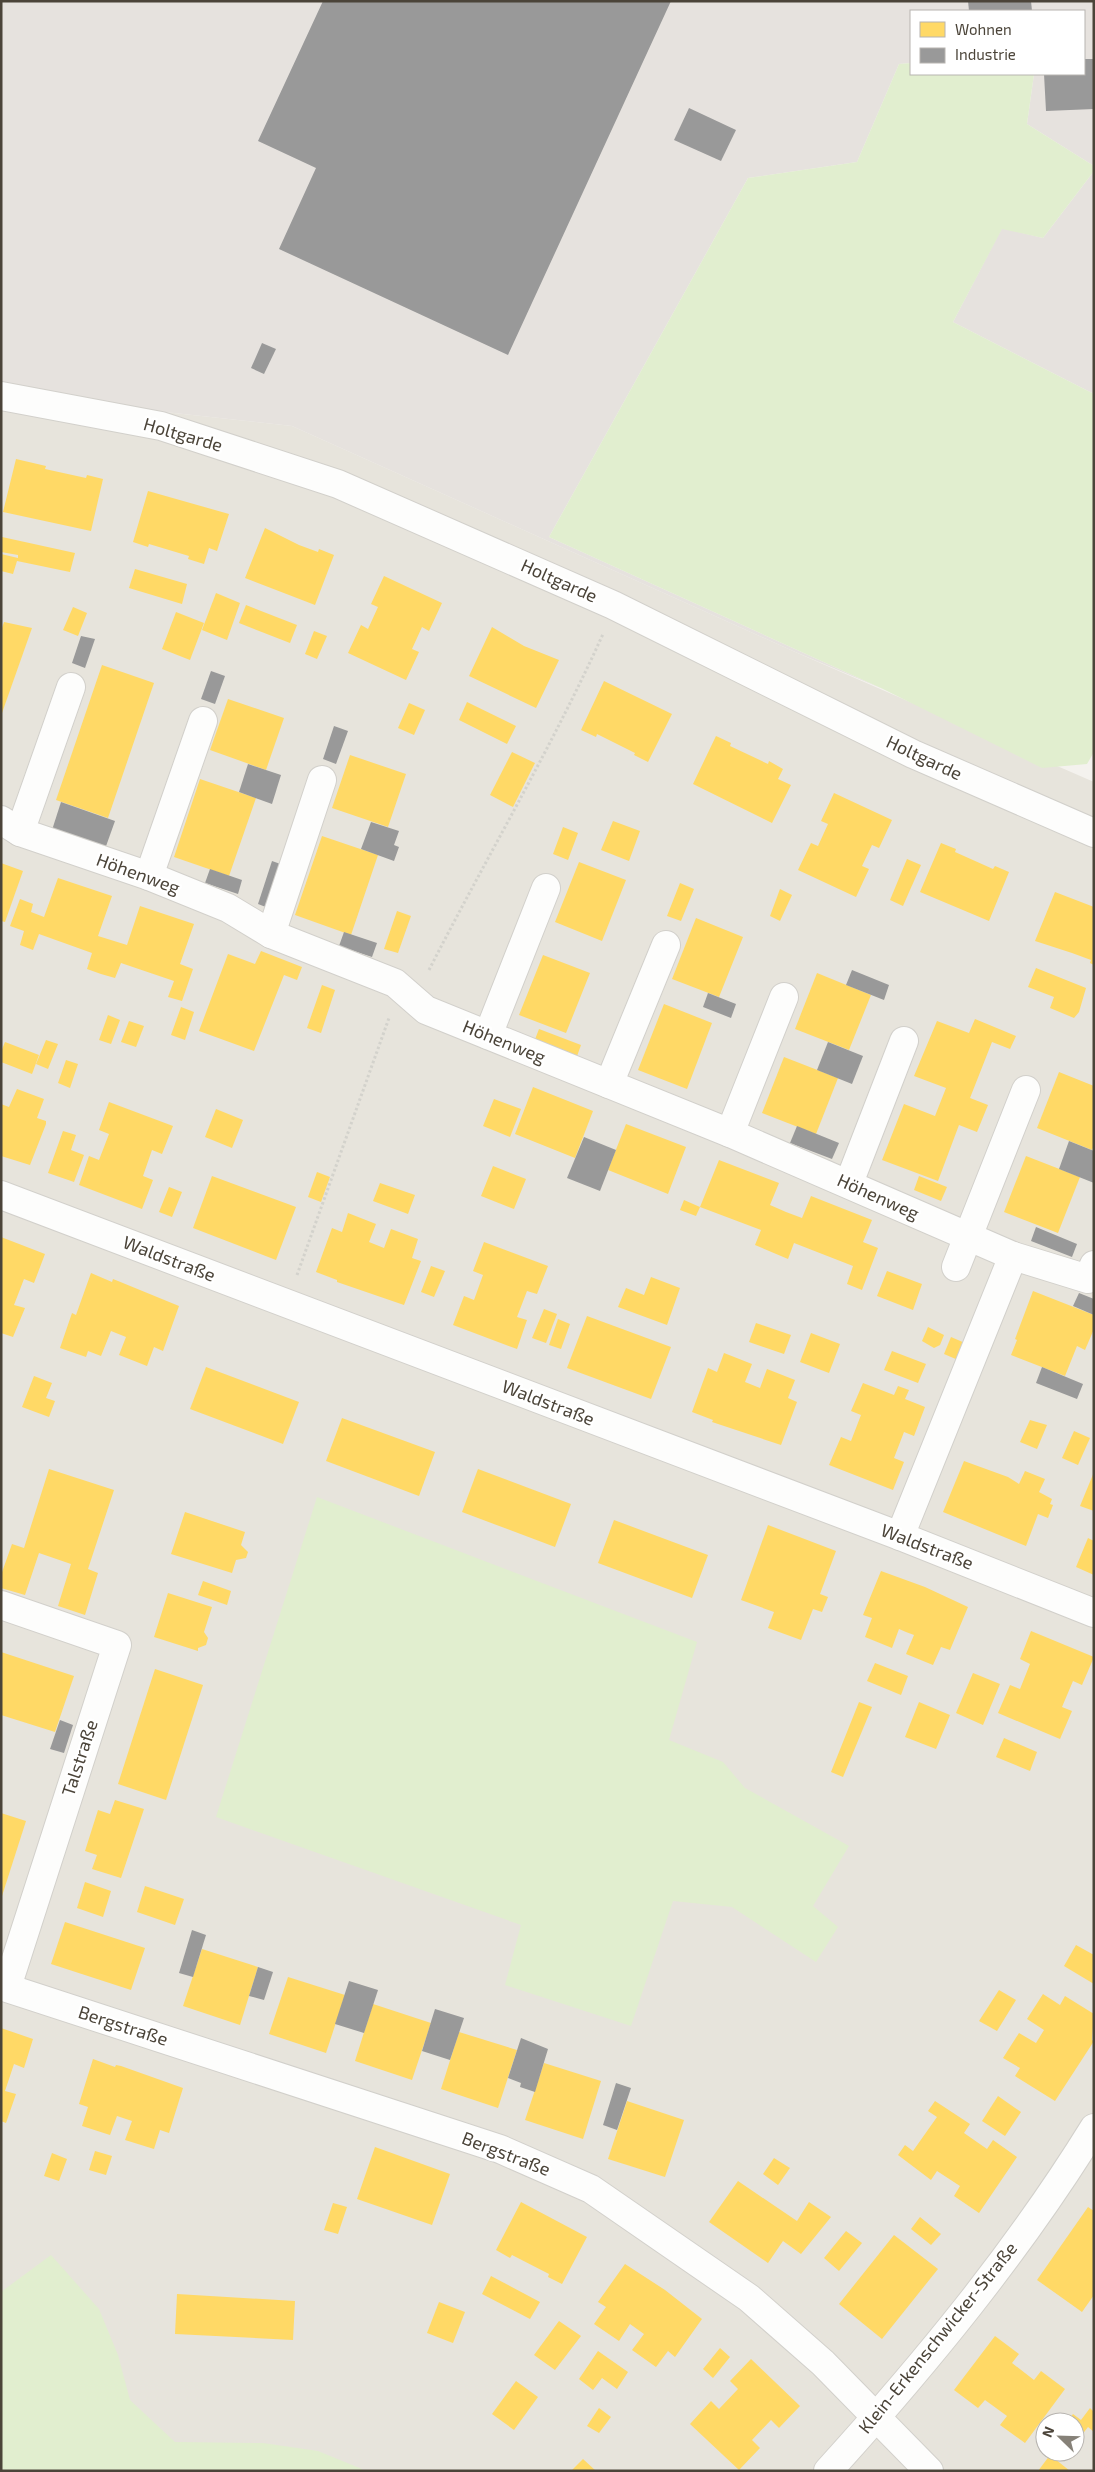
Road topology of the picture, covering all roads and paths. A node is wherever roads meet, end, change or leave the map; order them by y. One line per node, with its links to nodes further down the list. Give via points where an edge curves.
1 (1, 396): 2 (street, Holtgarde, via 162,426 338,484)
2 (613, 605): 7 (street, Holtgarde, via 913,754); 13 (path, via 602,635 519,805)
3 (71, 687): 6 (street)
4 (203, 721): 8 (street)
5 (322, 780): 10 (street)
6 (10, 826): 8 (street, Höhenweg)
7 (1094, 833)
8 (148, 876): 10 (street, Höhenweg, via 228,908)
9 (546, 888): 14 (street)
10 (271, 934): 13 (street, Höhenweg, via 394,982)
11 (666, 946): 16 (street)
12 (784, 997): 18 (street)
13 (414, 1000): 14 (street, Höhenweg, via 426,1010); 25 (path, via 387,1019)
14 (488, 1035): 16 (street, Höhenweg)
15 (904, 1041): 19 (street)
16 (609, 1084): 18 (street, Höhenweg)
17 (1026, 1090): 21 (street)
18 (730, 1133): 19 (street, Höhenweg)
19 (848, 1183): 21 (street, Höhenweg)
20 (1, 1195): 25 (street, Waldstraße)
21 (968, 1237): 22 (street, Höhenweg); 23 (street)
22 (1013, 1256): 24 (street, Höhenweg); 26 (street)
23 (956, 1267)
24 (1091, 1272)
25 (286, 1304): 26 (street, Waldstraße)
26 (900, 1536): 28 (street, Waldstraße)
27 (1, 1605): 29 (street, Talstraße, via 117,1645)
28 (1094, 1613)
29 (4, 1986): 31 (street, Bergstraße, via 500,2149 591,2189 749,2298 823,2363)
30 (1094, 2128): 31 (street, Klein-Erkenschwicker-Straße, via 982,2289)
31 (877, 2417): 32 (street, Klein-Erkenschwicker-Straße); 33 (street, Bergstraße)
32 (828, 2471)
33 (929, 2471)

